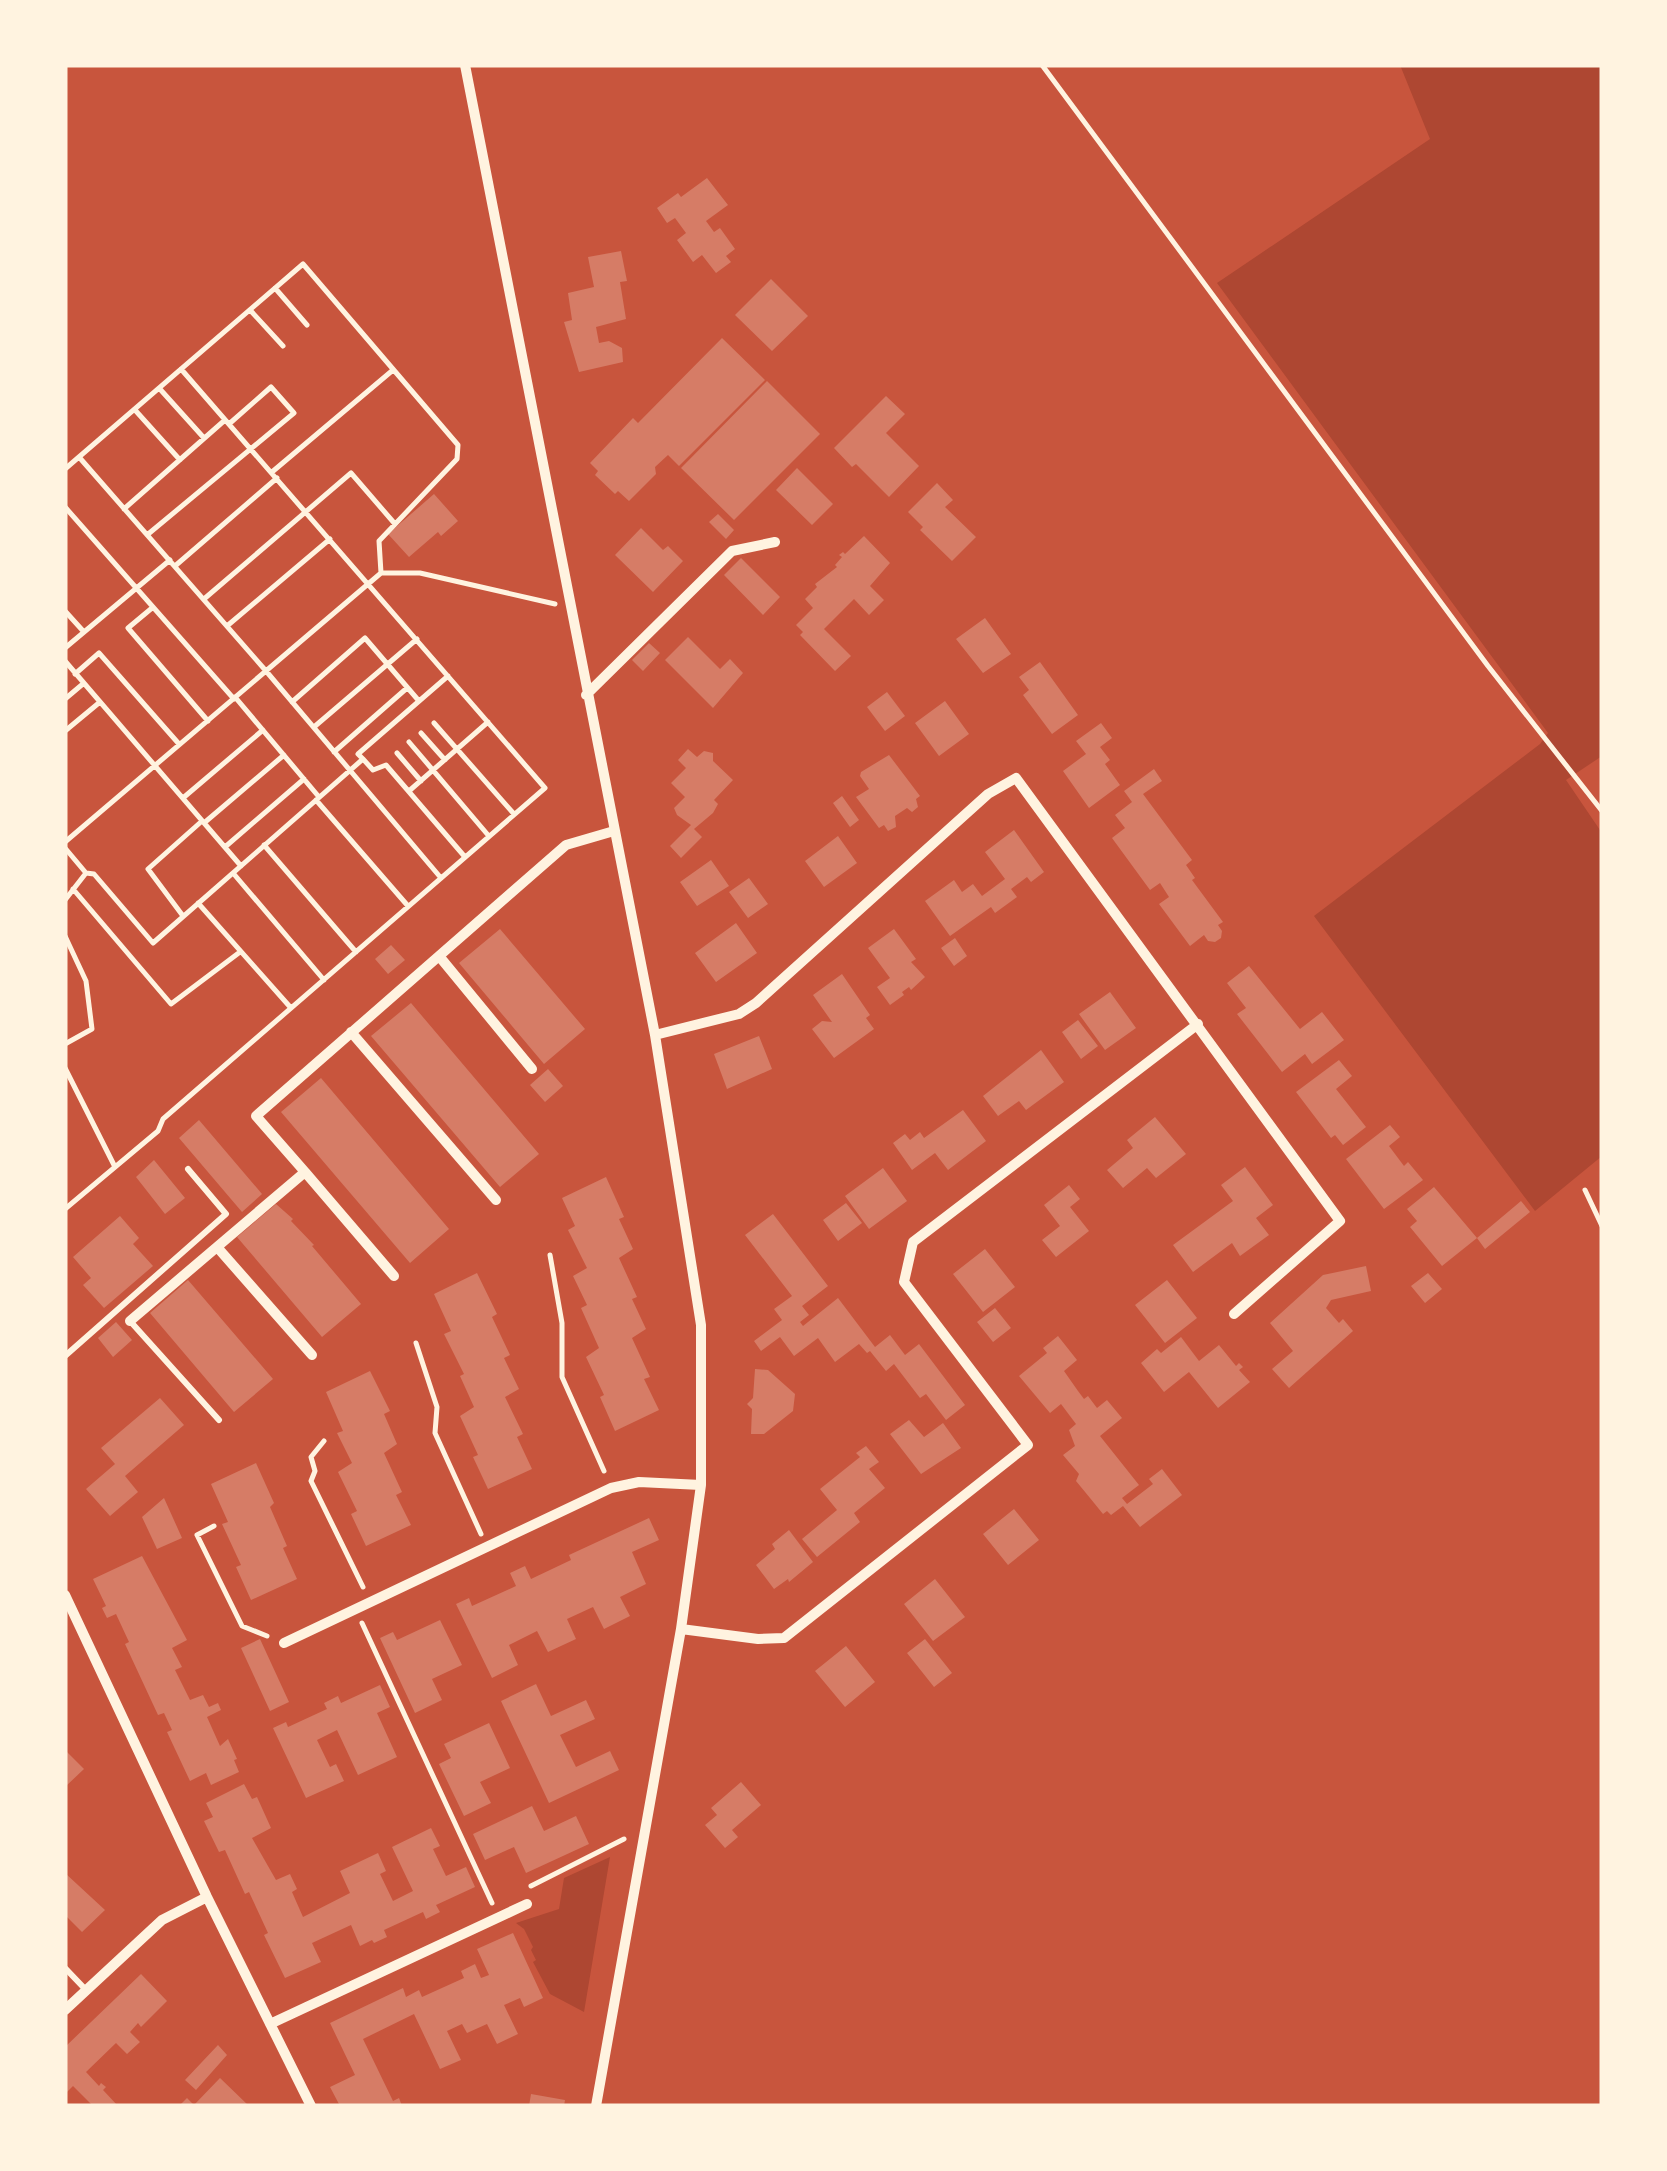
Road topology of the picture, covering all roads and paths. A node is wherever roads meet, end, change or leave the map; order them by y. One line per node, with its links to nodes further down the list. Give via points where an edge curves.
1 (464, 65): 31 (street)
2 (1042, 65): 73 (path)
3 (275, 288): 4 (path); 5 (path); 8 (path, via 303,264)
4 (250, 310): 6 (path); 7 (path)
5 (307, 325)
6 (282, 346)
7 (181, 369): 9 (path); 11 (path)
8 (394, 370): 17 (path); 21 (path, via 458,446 457,459)
9 (159, 388): 10 (path); 12 (path)
10 (134, 409): 14 (path); 15 (path)
11 (227, 422): 12 (path); 13 (path); 13 (path, via 271,387 283,400 294,414)
12 (204, 438): 15 (path)
13 (251, 449): 17 (path); 22 (path)
14 (79, 457): 16 (path); 19 (path)
15 (180, 460): 19 (path)
16 (65, 469)
17 (274, 475): 20 (path); 25 (path)
18 (65, 507): 28 (path)
19 (124, 508): 22 (path)
20 (305, 510): 21 (path, via 351,473); 23 (path); 29 (path)
21 (395, 524): 26 (path, via 379,541)
22 (148, 535): 25 (path)
23 (330, 540): 27 (path); 33 (path)
24 (775, 542): 44 (street, via 732,551)
25 (172, 563): 28 (path); 29 (path)
26 (381, 573): 27 (path); 31 (path, via 420,572)
27 (368, 583): 35 (path); 39 (path)
28 (136, 588): 30 (path); 34 (path)
29 (204, 599): 33 (path)
30 (152, 608): 45 (path); 50 (path, via 128,628)
31 (572, 609): 44 (street)
32 (65, 610): 34 (path)
33 (227, 626): 39 (path)
34 (84, 632): 36 (path)
35 (416, 639): 38 (path); 41 (path)
36 (65, 648)
37 (65, 661): 40 (path)
38 (386, 664): 43 (path); 49 (path, via 365,638); 53 (path)
39 (266, 671): 45 (path); 49 (path)
40 (76, 674): 42 (path); 58 (path, via 99,654)
41 (448, 676): 47 (path); 51 (path)
42 (84, 683): 46 (path); 48 (path)
43 (407, 688): 47 (path); 60 (path)
44 (586, 695): 76 (street)
45 (235, 698): 50 (path); 54 (path)
46 (65, 700)
47 (419, 701): 63 (path, via 358,754)
48 (100, 702): 55 (path); 65 (path)
49 (292, 702): 53 (path)
50 (208, 721): 58 (path)
51 (488, 722): 59 (path); 74 (path, via 545,788)
52 (434, 723): 59 (path)
53 (314, 728): 60 (path)
54 (263, 730): 62 (path); 71 (path)
55 (65, 731)
56 (421, 733): 64 (path)
57 (409, 742): 67 (path)
58 (180, 745): 65 (path)
59 (458, 749): 64 (path); 74 (path)
60 (334, 752): 66 (path)
61 (397, 753): 69 (path)
62 (284, 755): 68 (path); 75 (path)
63 (363, 760): 66 (path); 70 (path, via 373,770 386,765)
64 (446, 760): 67 (path)
65 (155, 766): 71 (path); 78 (path)
66 (350, 770): 72 (path); 85 (path)
67 (433, 771): 69 (path); 77 (path)
68 (304, 779): 72 (path); 80 (path)
69 (421, 781): 70 (path)
70 (409, 792): 81 (path)
71 (182, 798): 75 (path)
72 (318, 799): 79 (path); 89 (path)
73 (1602, 811)
74 (514, 814): 77 (path)
75 (203, 822): 80 (path); 90 (path, via 148,869)
76 (614, 830): 94 (street, via 566,845); 99 (street)
77 (490, 836): 81 (path)
78 (65, 845): 83 (path)
79 (264, 846): 82 (path); 93 (path)
80 (225, 847): 82 (path)
81 (465, 857): 85 (path)
82 (241, 866): 84 (path)
83 (86, 872): 86 (path); 90 (path, via 153,943)
84 (233, 873): 88 (path); 95 (path)
85 (440, 878): 89 (path)
86 (73, 889): 87 (path); 92 (path, via 171,1004)
87 (65, 900)
88 (198, 903): 90 (path); 92 (path)
89 (408, 906): 93 (path)
90 (184, 916)
91 (65, 936): 100 (path, via 86,981 92,1029)
92 (240, 952): 96 (path)
93 (356, 952): 95 (path)
94 (439, 956): 98 (street); 102 (street)
95 (324, 980): 96 (path)
96 (291, 1008): 103 (path)
97 (1198, 1024): 99 (street, via 1016,778 988,794 756,1004); 113 (street, via 1340,1222); 127 (street, via 913,1242 904,1282 1028,1444 784,1638)
98 (351, 1032): 105 (street, via 256,1116); 107 (street)
99 (655, 1036): 120 (street, via 701,1325)
100 (65, 1044)
101 (65, 1068): 103 (path)
102 (532, 1068)
103 (115, 1167): 108 (path)
104 (188, 1168): 117 (lane, via 226,1214)
105 (304, 1172): 110 (street); 112 (street)
106 (1585, 1190): 109 (path)
107 (496, 1200)
108 (65, 1209)
109 (1602, 1226)
110 (217, 1247): 114 (street); 116 (street)
111 (550, 1255): 121 (path, via 562,1323 562,1377)
112 (394, 1276)
113 (1234, 1314)
114 (130, 1322): 118 (lane)
115 (416, 1344): 123 (path, via 437,1407 435,1433)
116 (312, 1355)
117 (65, 1356)
118 (219, 1420)
119 (324, 1441): 125 (path, via 312,1457 311,1481)
120 (701, 1485): 121 (street, via 640,1482); 127 (street)
121 (611, 1488): 123 (street)
122 (214, 1526): 128 (path, via 197,1535 242,1626)
123 (486, 1545): 125 (street)
124 (65, 1595): 131 (street)
125 (370, 1603): 126 (street)
126 (356, 1610): 128 (street); 133 (path)
127 (681, 1629): 129 (street)
128 (284, 1642)
129 (645, 1829): 130 (path); 139 (street)
130 (527, 1888)
131 (207, 1898): 135 (street, via 162,1920); 137 (street)
132 (527, 1904): 133 (street)
133 (500, 1919): 137 (street)
134 (65, 1968): 135 (lane)
135 (86, 1990): 136 (street)
136 (65, 2010)
137 (270, 2024): 138 (street)
138 (311, 2106)
139 (596, 2106)

